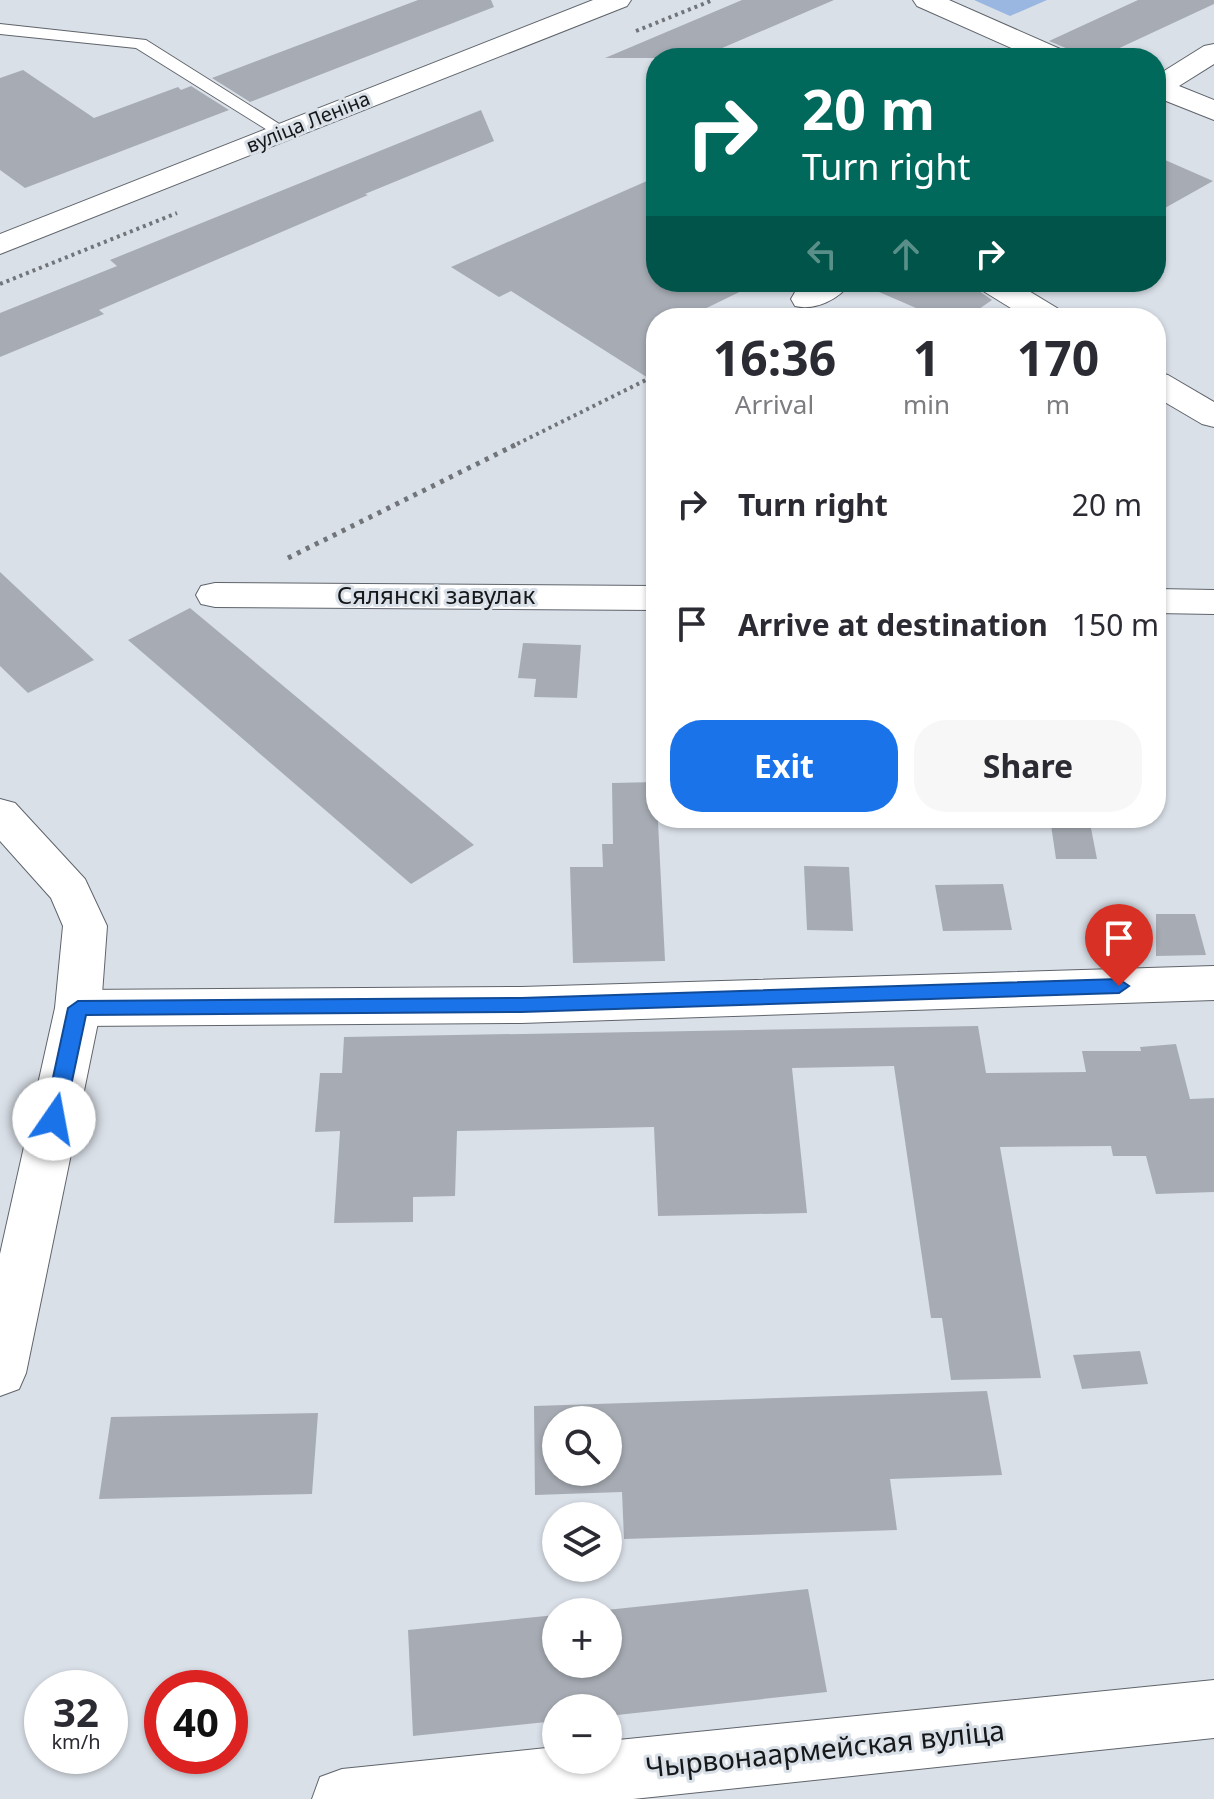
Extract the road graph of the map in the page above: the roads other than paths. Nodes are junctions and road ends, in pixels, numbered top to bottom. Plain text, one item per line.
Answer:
1 (617, 0) edge
2 (927, 0) edge
3 (0, 29) edge
4 (1035, 48) edge
5 (1214, 52) edge
6 (1166, 82) edge
7 (1166, 92) edge
8 (1214, 111) edge
9 (283, 132) junction
10 (0, 245) edge
11 (819, 292) edge
12 (1007, 292) edge
13 (807, 299) dead end
14 (1034, 308) edge
15 (1166, 388) edge
16 (1214, 417) edge
17 (215, 595) dead end
18 (646, 598) edge
19 (1166, 601) edge
20 (1214, 602) edge
21 (0, 814) edge
22 (1214, 983) edge
23 (78, 1008) junction
24 (0, 1373) edge
25 (1214, 1709) edge
26 (342, 1799) edge

1 - 9 street, вуліца Леніна
2 - 4 street
3 - 9 lane
5 - 6 street
7 - 8 street
9 - 10 street, вуліца Леніна
11 - 13 street
12 - 14 street
15 - 16 street
17 - 18 street, Сялянскі завулак
19 - 20 street
21 - 23 street
22 - 23 street
23 - 24 street
25 - 26 street, Чырвонаармейская вуліца

